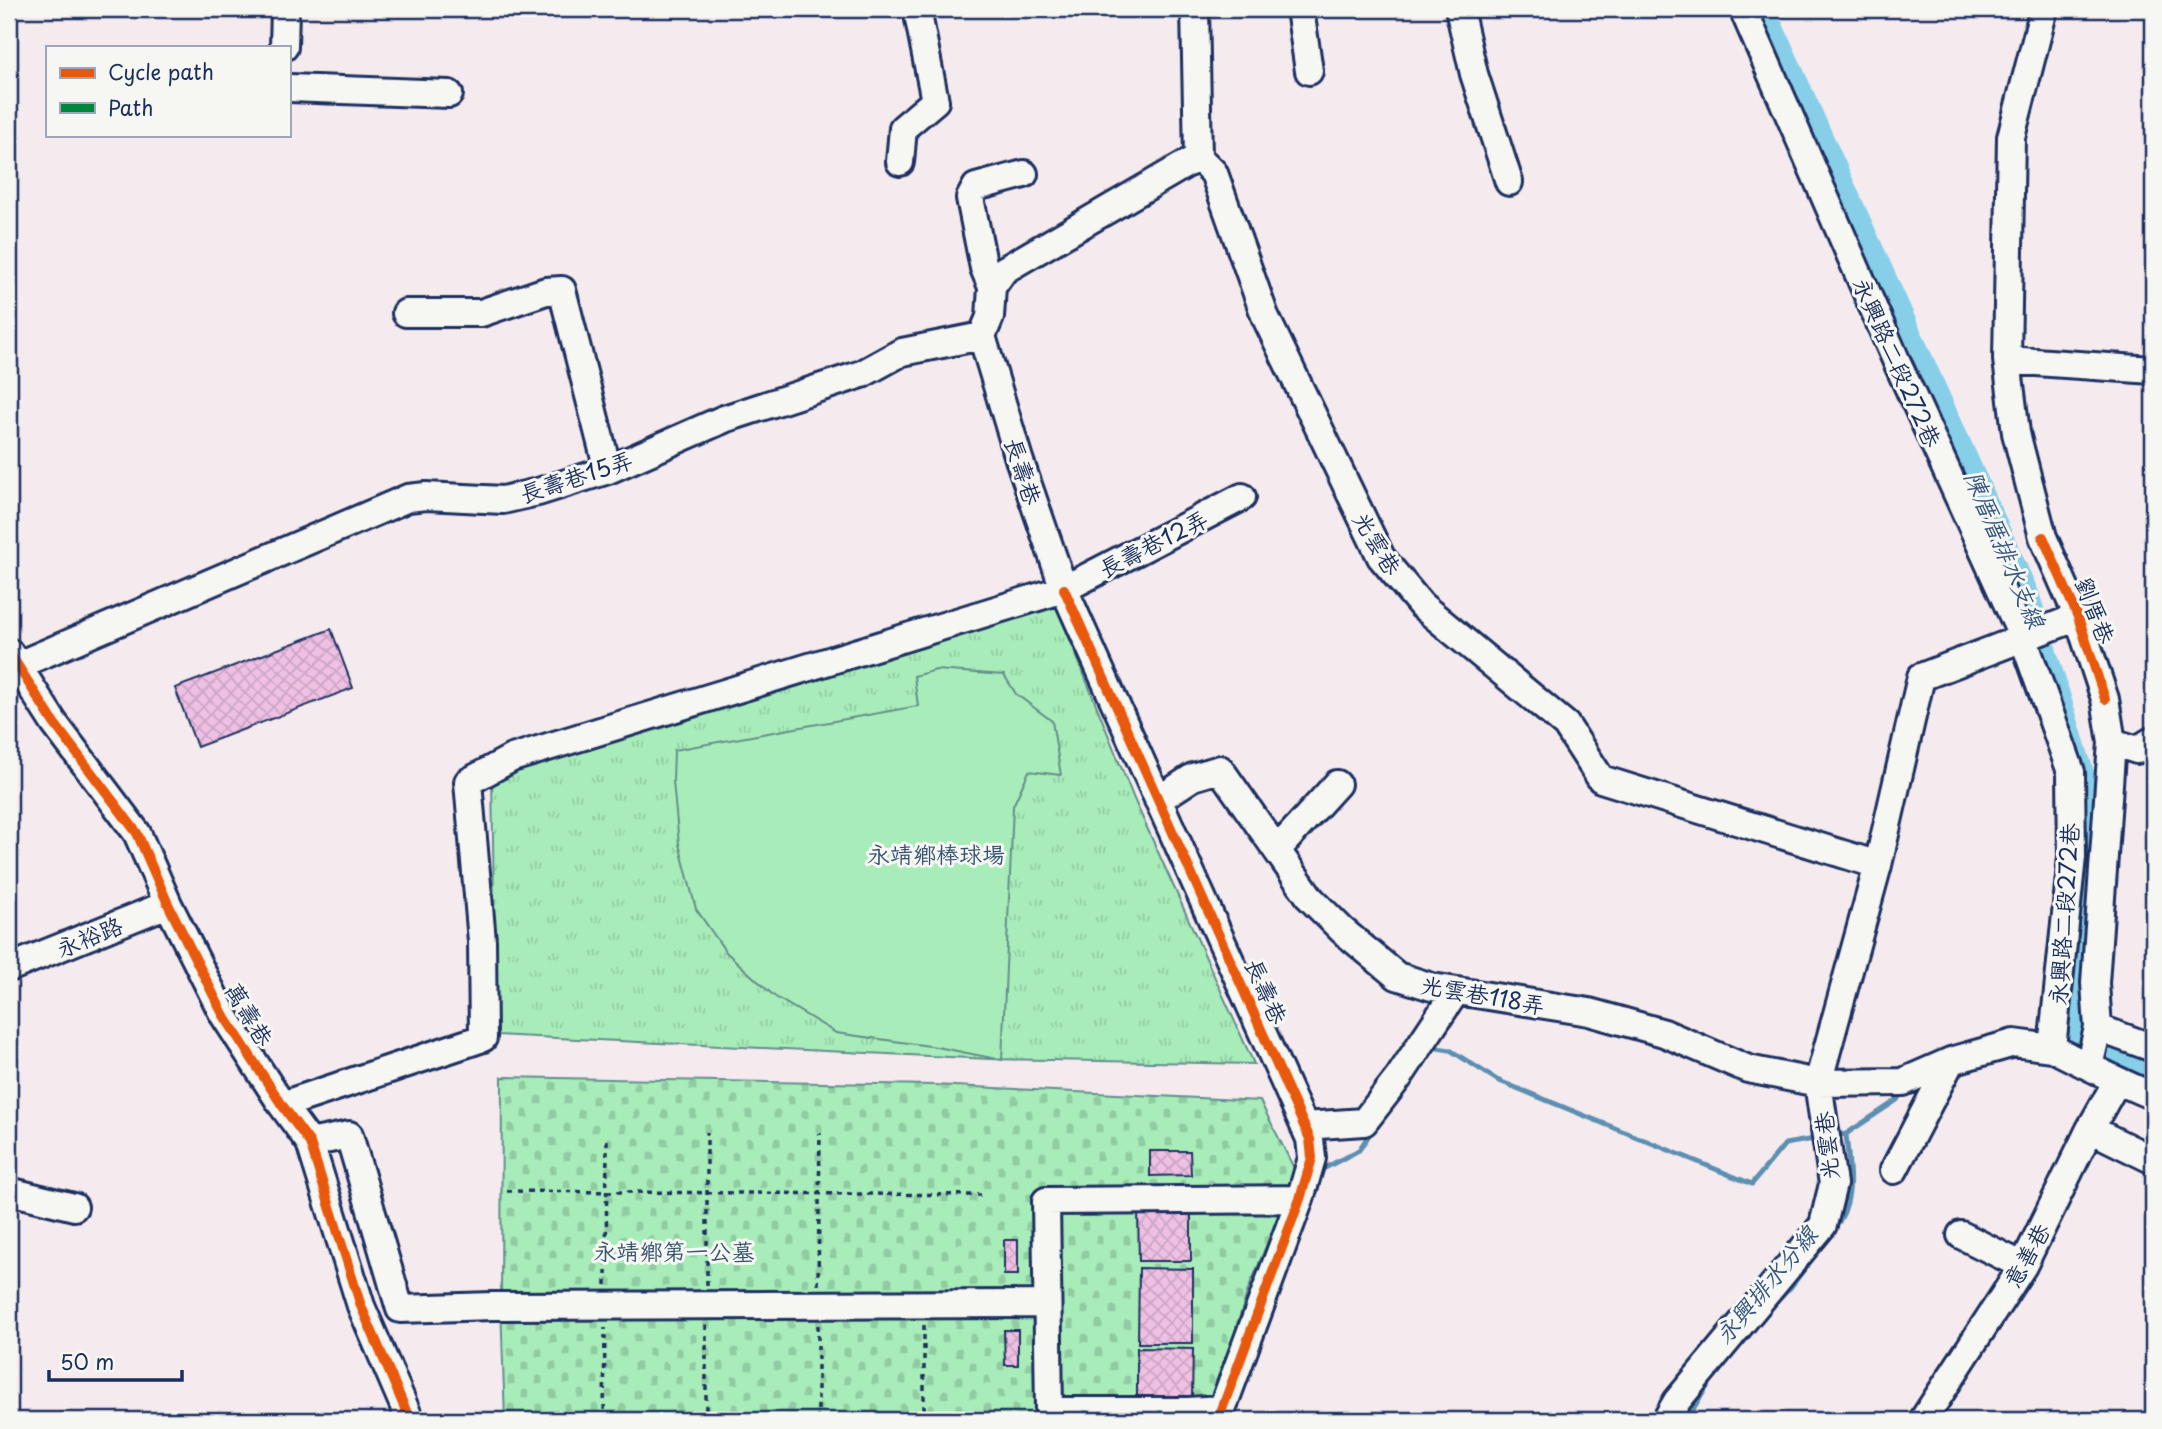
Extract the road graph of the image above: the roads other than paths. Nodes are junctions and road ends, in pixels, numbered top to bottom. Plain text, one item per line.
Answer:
1 (285, 9) edge
2 (917, 9) edge
3 (1195, 9) edge
4 (1300, 9) edge
5 (1459, 9) edge
6 (1743, 9) edge
7 (2044, 9) edge
8 (284, 46) edge
9 (1308, 71) dead end
10 (290, 89) edge
11 (449, 94) dead end
12 (1198, 157) junction
13 (900, 162) dead end
14 (1024, 174) dead end
15 (1509, 182) dead end
16 (992, 287) junction
17 (406, 313) dead end
18 (982, 337) junction
19 (2007, 360) junction
20 (2153, 370) edge
21 (608, 470) junction
22 (1242, 497) dead end
23 (1064, 589) junction
24 (2068, 620) junction
25 (2028, 636) junction
26 (12, 659) edge
27 (2153, 740) edge
28 (2112, 742) junction
29 (1336, 784) dead end
30 (1158, 800) junction
31 (1277, 850) junction
32 (1878, 865) junction
33 (168, 904) junction
34 (9, 968) edge
35 (1455, 991) junction
36 (2098, 1028) junction
37 (2052, 1048) junction
38 (2153, 1048) edge
39 (1951, 1061) junction
40 (2089, 1066) junction
41 (2117, 1081) junction
42 (1818, 1083) junction
43 (2153, 1096) edge
44 (282, 1105) junction
45 (1304, 1126) junction
46 (2090, 1129) junction
47 (310, 1143) junction
48 (2153, 1160) edge
49 (1894, 1170) dead end
50 (9, 1191) edge
51 (1300, 1199) junction
52 (74, 1207) dead end
53 (1961, 1235) dead end
54 (2022, 1266) junction
55 (1046, 1304) junction
56 (1220, 1415) edge
57 (410, 1420) edge
58 (1666, 1420) edge
59 (1923, 1420) edge

1 - 8 street
2 - 13 street
3 - 12 street
4 - 9 street
5 - 15 street
6 - 25 street, 永興路二段272巷
7 - 19 street, 劉厝巷
10 - 11 street
12 - 16 street
12 - 32 street, 光雲巷
14 - 16 street
16 - 18 street
17 - 21 street
18 - 21 street, 長壽巷15弄
18 - 23 street, 長壽巷
19 - 20 street
19 - 24 street, 劉厝巷
21 - 26 street, 長壽巷15弄
22 - 23 street, 長壽巷12弄
23 - 30 street, 長壽巷
23 - 44 street, 長壽巷12弄
24 - 25 street
24 - 28 street, 劉厝巷
25 - 32 street, 光雲巷
25 - 37 street, 永興路二段272巷
26 - 33 street, 萬壽巷
27 - 28 street
28 - 36 street, 劉厝巷
29 - 31 street
30 - 31 street, 光雲巷118弄
30 - 45 street, 長壽巷
31 - 35 street, 光雲巷118弄
32 - 42 street, 光雲巷
33 - 34 street, 永裕路
33 - 44 street, 萬壽巷
35 - 42 street, 光雲巷118弄
35 - 45 street
36 - 38 street
36 - 40 street, 劉厝巷
37 - 39 street
37 - 40 street
39 - 42 street
39 - 49 street
40 - 41 street
41 - 43 street
41 - 46 street, 意善巷
42 - 58 street, 光雲巷
44 - 47 street, 萬壽巷
45 - 51 street, 長壽巷
46 - 48 street
46 - 54 street, 意善巷
47 - 55 street
47 - 57 street, 萬壽巷
50 - 52 street
51 - 55 street
51 - 56 street, 長壽巷
53 - 54 street
54 - 59 street, 意善巷
55 - 56 street

